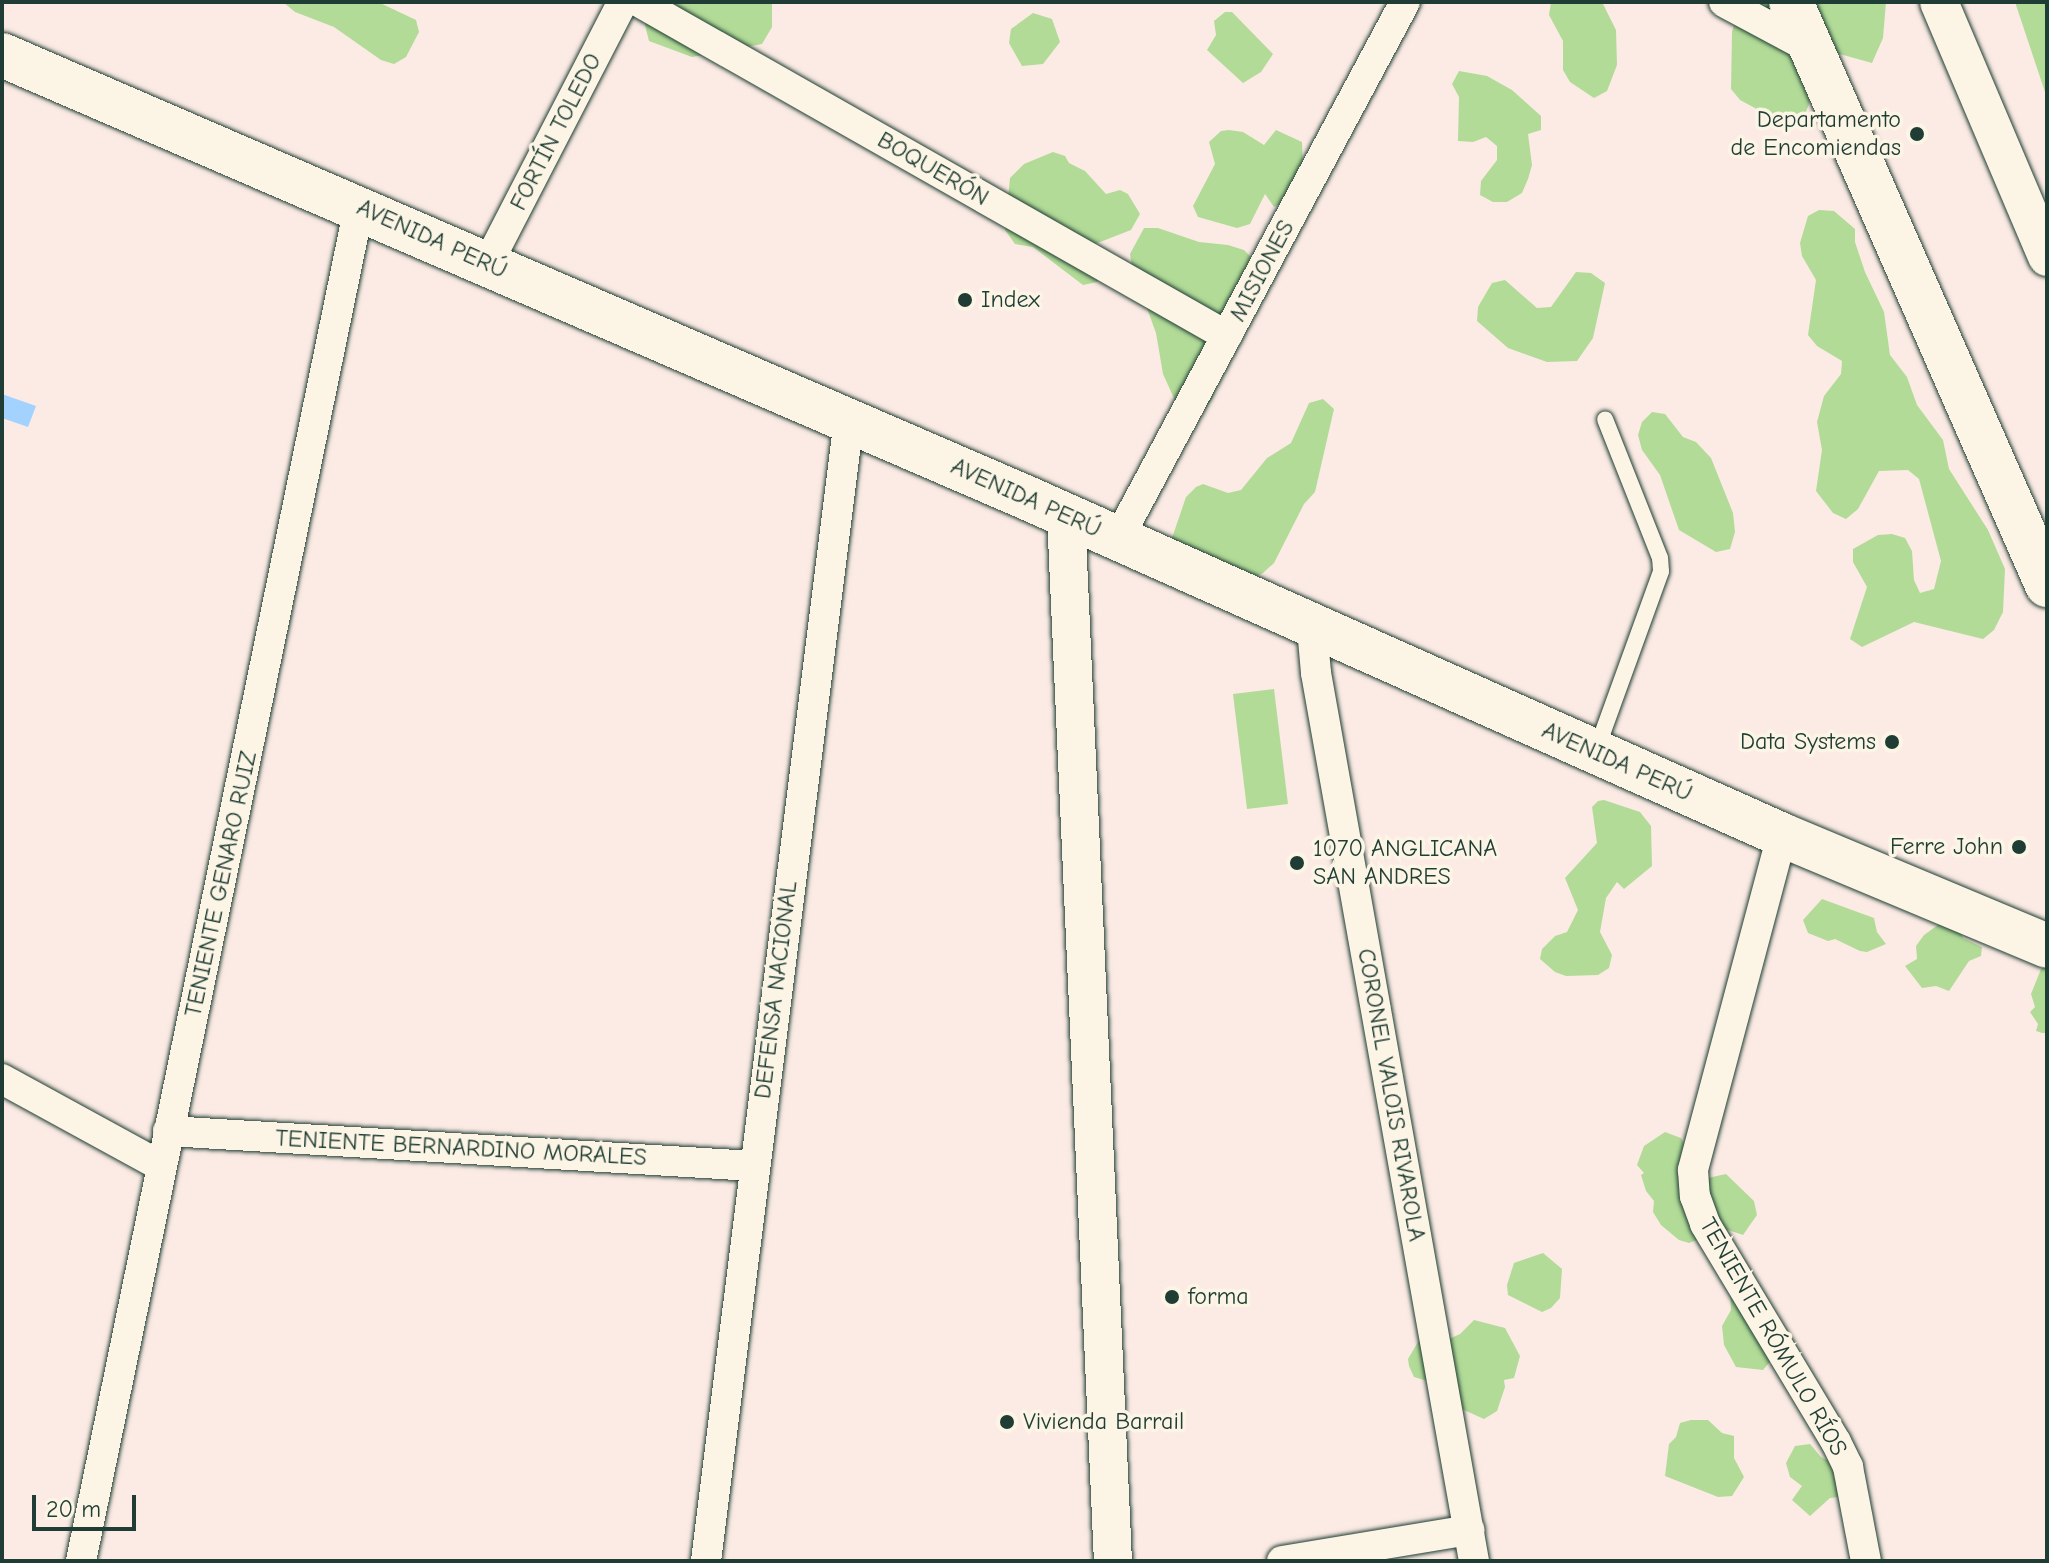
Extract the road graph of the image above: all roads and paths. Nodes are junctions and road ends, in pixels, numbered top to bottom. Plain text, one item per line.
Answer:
1 (623, 2) edge
2 (639, 2) edge
3 (1405, 2) edge
4 (1724, 2) edge
5 (1791, 2) edge
6 (1939, 2) edge
7 (1808, 47) junction
8 (2, 55) edge
9 (359, 207) junction
10 (2043, 237) edge
11 (488, 263) junction
12 (1227, 336) junction
13 (1605, 419) dead end
14 (849, 420) junction
15 (1066, 515) junction
16 (1118, 539) junction
17 (2047, 585) edge
18 (1312, 628) junction
19 (1595, 752) junction
20 (1782, 835) junction
21 (2047, 946) edge
22 (2, 1079) edge
23 (168, 1131) junction
24 (161, 1166) junction
25 (754, 1166) junction
26 (1469, 1530) junction
27 (81, 1561) edge
28 (706, 1561) edge
29 (1113, 1561) edge
30 (1282, 1561) edge
31 (1474, 1561) edge
32 (1866, 1561) edge

1 - 11 street, FORTÍN TOLEDO
2 - 12 street, BOQUERÓN
3 - 12 street, MISIONES
4 - 7 street
5 - 7 main road
6 - 10 street
7 - 17 main road
8 - 9 main road, AVENIDA PERÚ
9 - 11 main road, AVENIDA PERÚ
9 - 23 street, TENIENTE GENARO RUIZ
11 - 14 main road, AVENIDA PERÚ
12 - 16 street, MISIONES
13 - 19 lane
14 - 15 main road, AVENIDA PERÚ
14 - 25 street, DEFENSA NACIONAL
15 - 16 main road, AVENIDA PERÚ
15 - 29 street
16 - 18 main road, AVENIDA PERÚ
18 - 19 main road, AVENIDA PERÚ
18 - 26 street, CORONEL VALOIS RIVAROLA
19 - 20 main road, AVENIDA PERÚ
20 - 21 main road, AVENIDA PERÚ
20 - 32 street, TENIENTE RÓMULO RÍOS
22 - 24 street
23 - 24 street, TENIENTE GENARO RUIZ
23 - 25 street, TENIENTE BERNARDINO MORALES
24 - 27 street, TENIENTE GENARO RUIZ
25 - 28 street, DEFENSA NACIONAL
26 - 30 street
26 - 31 street, CORONEL VALOIS RIVAROLA

